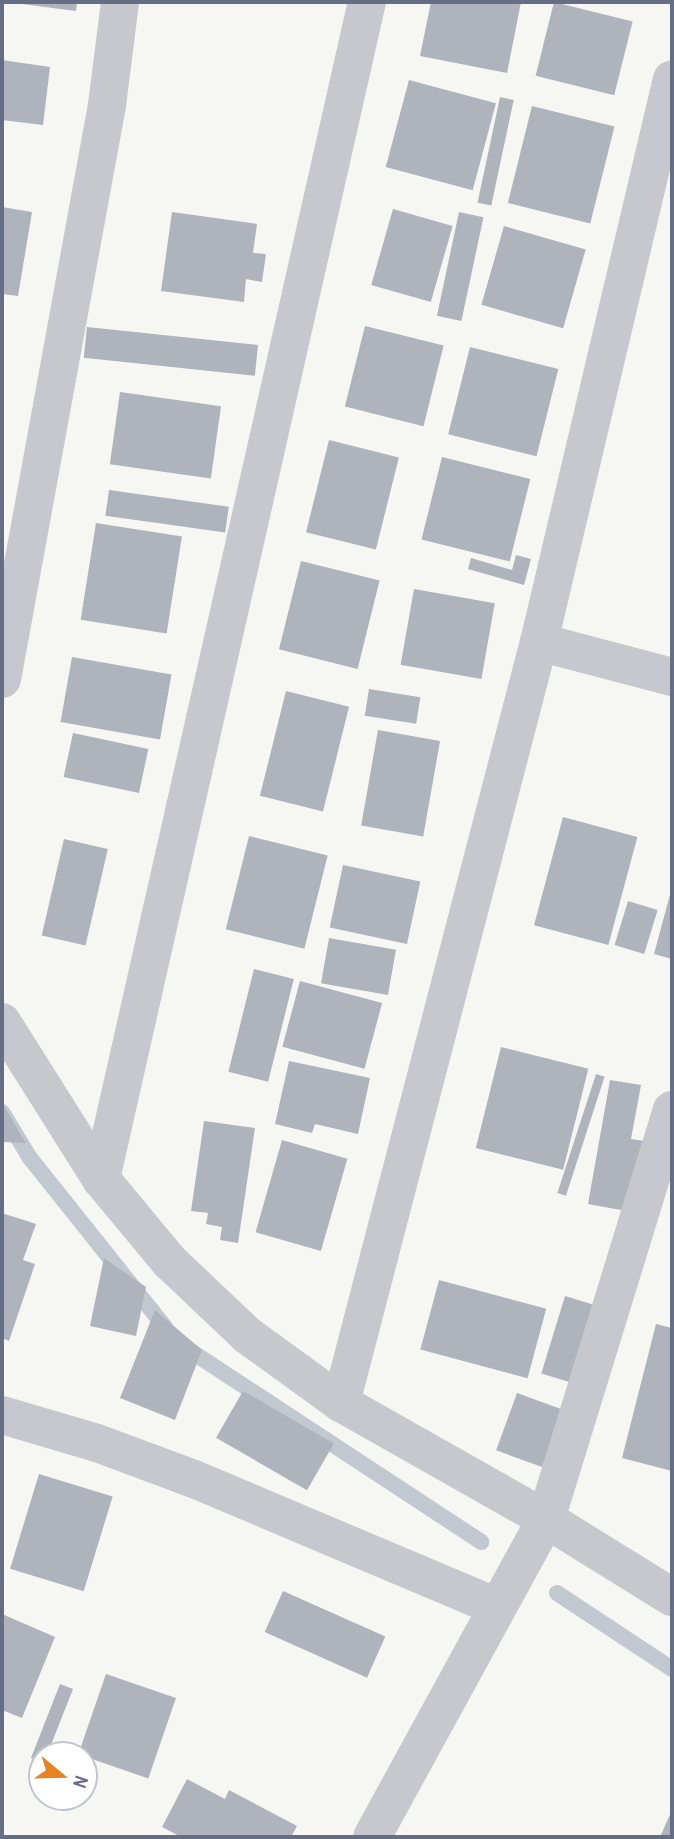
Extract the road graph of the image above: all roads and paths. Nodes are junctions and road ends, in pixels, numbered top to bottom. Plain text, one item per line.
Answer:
1 (120, 2) edge
2 (367, 2) edge
3 (672, 79) edge
4 (539, 642) junction
5 (672, 677) edge
6 (2, 679) edge
7 (2, 1022) edge
8 (672, 1110) edge
9 (101, 1179) junction
10 (341, 1403) junction
11 (2, 1415) edge
12 (546, 1519) junction
13 (672, 1597) edge
14 (498, 1607) junction
15 (372, 1837) edge

1 - 6 street
2 - 9 street
3 - 4 street
4 - 5 street
4 - 10 street
7 - 9 street
8 - 12 street
9 - 10 street
10 - 12 street
11 - 14 street
12 - 13 street
12 - 14 street
14 - 15 street

